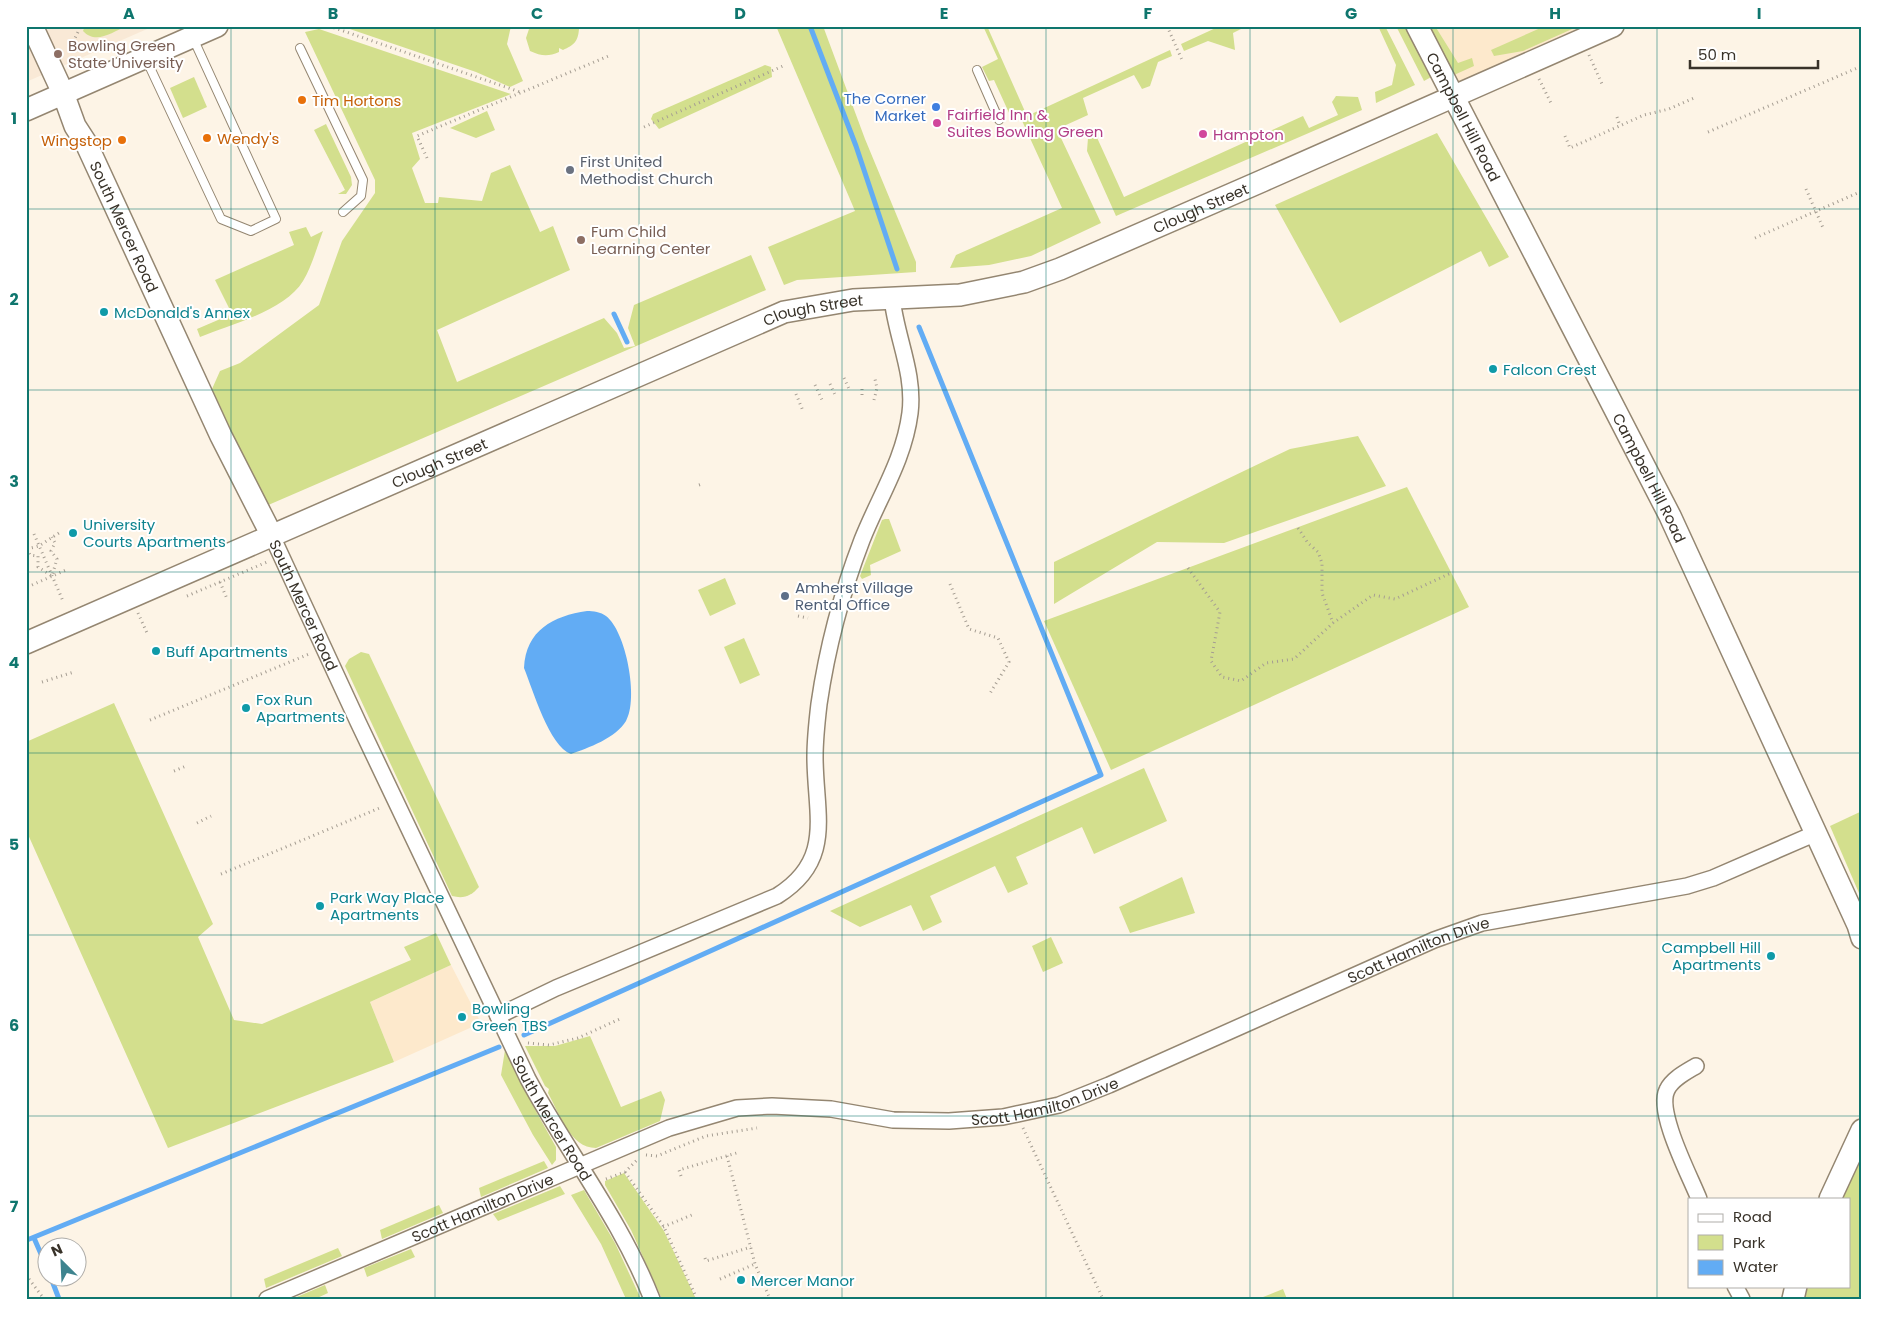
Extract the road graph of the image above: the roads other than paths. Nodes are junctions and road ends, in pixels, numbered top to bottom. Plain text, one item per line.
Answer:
1 (32, 26) edge
2 (217, 26) edge
3 (1417, 26) edge
4 (1612, 26) edge
5 (192, 37) junction
6 (300, 48) dead end
7 (145, 58) junction
8 (977, 70) dead end
9 (63, 94) junction
10 (1453, 97) junction
11 (26, 110) edge
12 (999, 120) dead end
13 (343, 212) dead end
14 (892, 298) junction
15 (272, 536) junction
16 (26, 643) edge
17 (1814, 834) junction
18 (1862, 938) edge
19 (498, 1016) junction
20 (1696, 1066) dead end
21 (1862, 1130) edge
22 (580, 1166) junction
23 (1700, 1198) edge
24 (1830, 1198) edge
25 (267, 1299) edge
26 (652, 1299) edge

1 - 9 street, South Mercer Road
2 - 5 street
3 - 10 street, Campbell Hill Road
4 - 10 street, Clough Street
5 - 7 street
5 - 7 lane
6 - 13 lane
7 - 9 street
8 - 12 lane
9 - 11 street
9 - 15 street, South Mercer Road
10 - 14 street, Clough Street
10 - 17 street, Campbell Hill Road
14 - 15 street, Clough Street
14 - 19 street
15 - 16 street, Clough Street
15 - 19 street, South Mercer Road
17 - 18 street, Campbell Hill Road
17 - 22 street, Scott Hamilton Drive
19 - 22 street, South Mercer Road
20 - 23 street
21 - 24 street
22 - 25 street, Scott Hamilton Drive
22 - 26 street, South Mercer Road

